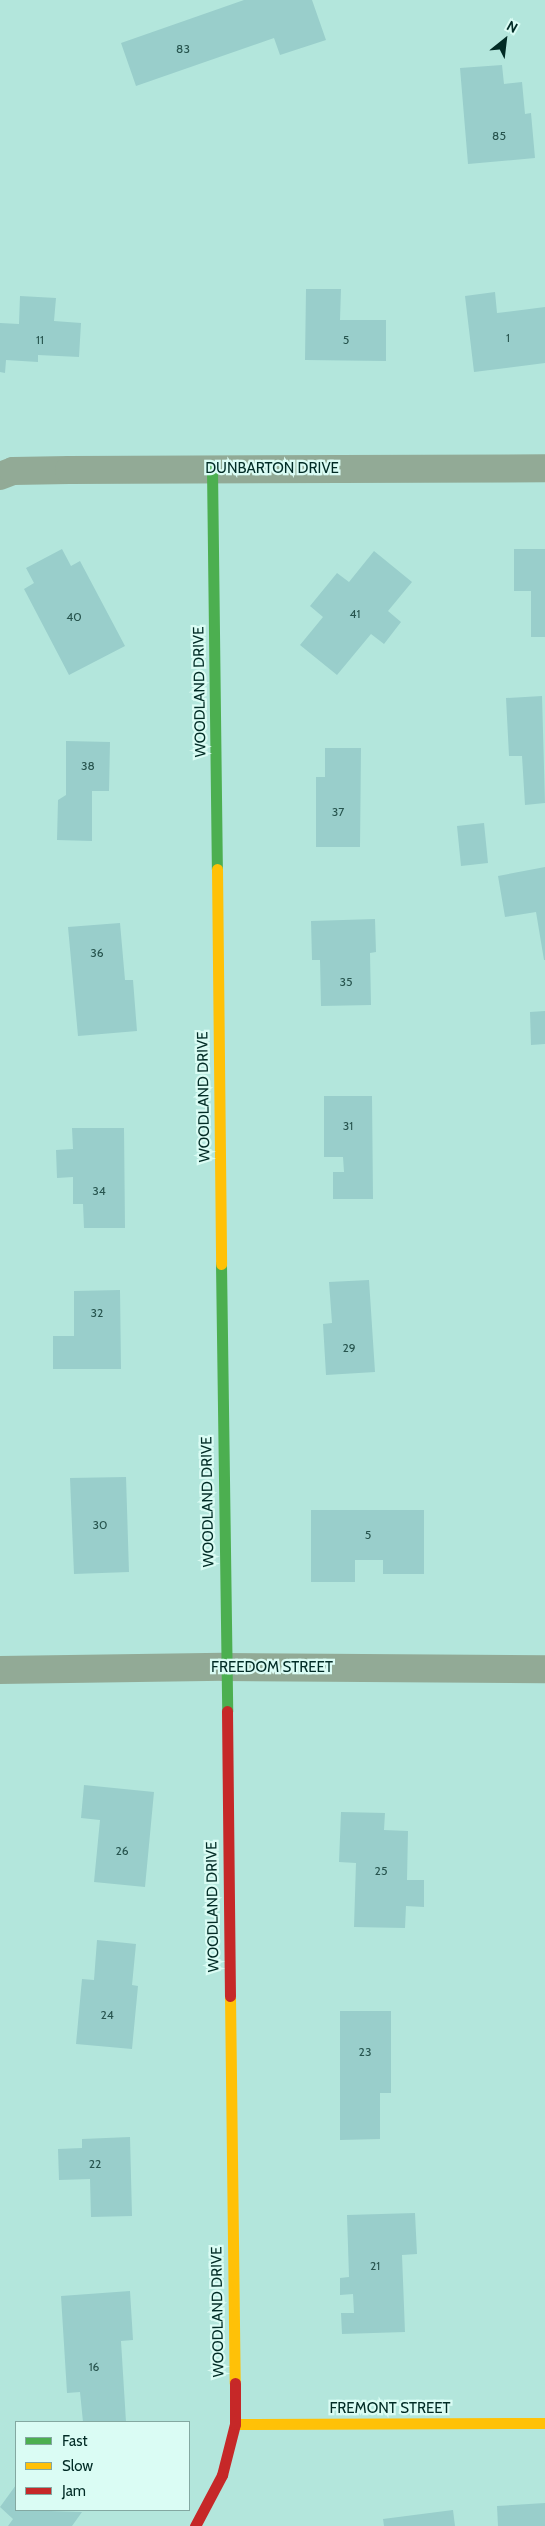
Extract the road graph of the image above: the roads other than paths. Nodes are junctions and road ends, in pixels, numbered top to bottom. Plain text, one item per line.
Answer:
1 (545, 468) edge
2 (212, 469) junction
3 (0, 476) edge
4 (224, 1667) junction
5 (545, 1669) edge
6 (0, 1670) edge
7 (545, 2423) edge
8 (235, 2424) junction
9 (195, 2526) edge

1 - 2 street, DUNBARTON DRIVE
2 - 3 street, DUNBARTON DRIVE
2 - 4 street, WOODLAND DRIVE
4 - 5 street, FREEDOM STREET
4 - 6 street, FREEDOM STREET
4 - 8 street, WOODLAND DRIVE
7 - 8 street, FREMONT STREET
8 - 9 street, WOODLAND DRIVE

